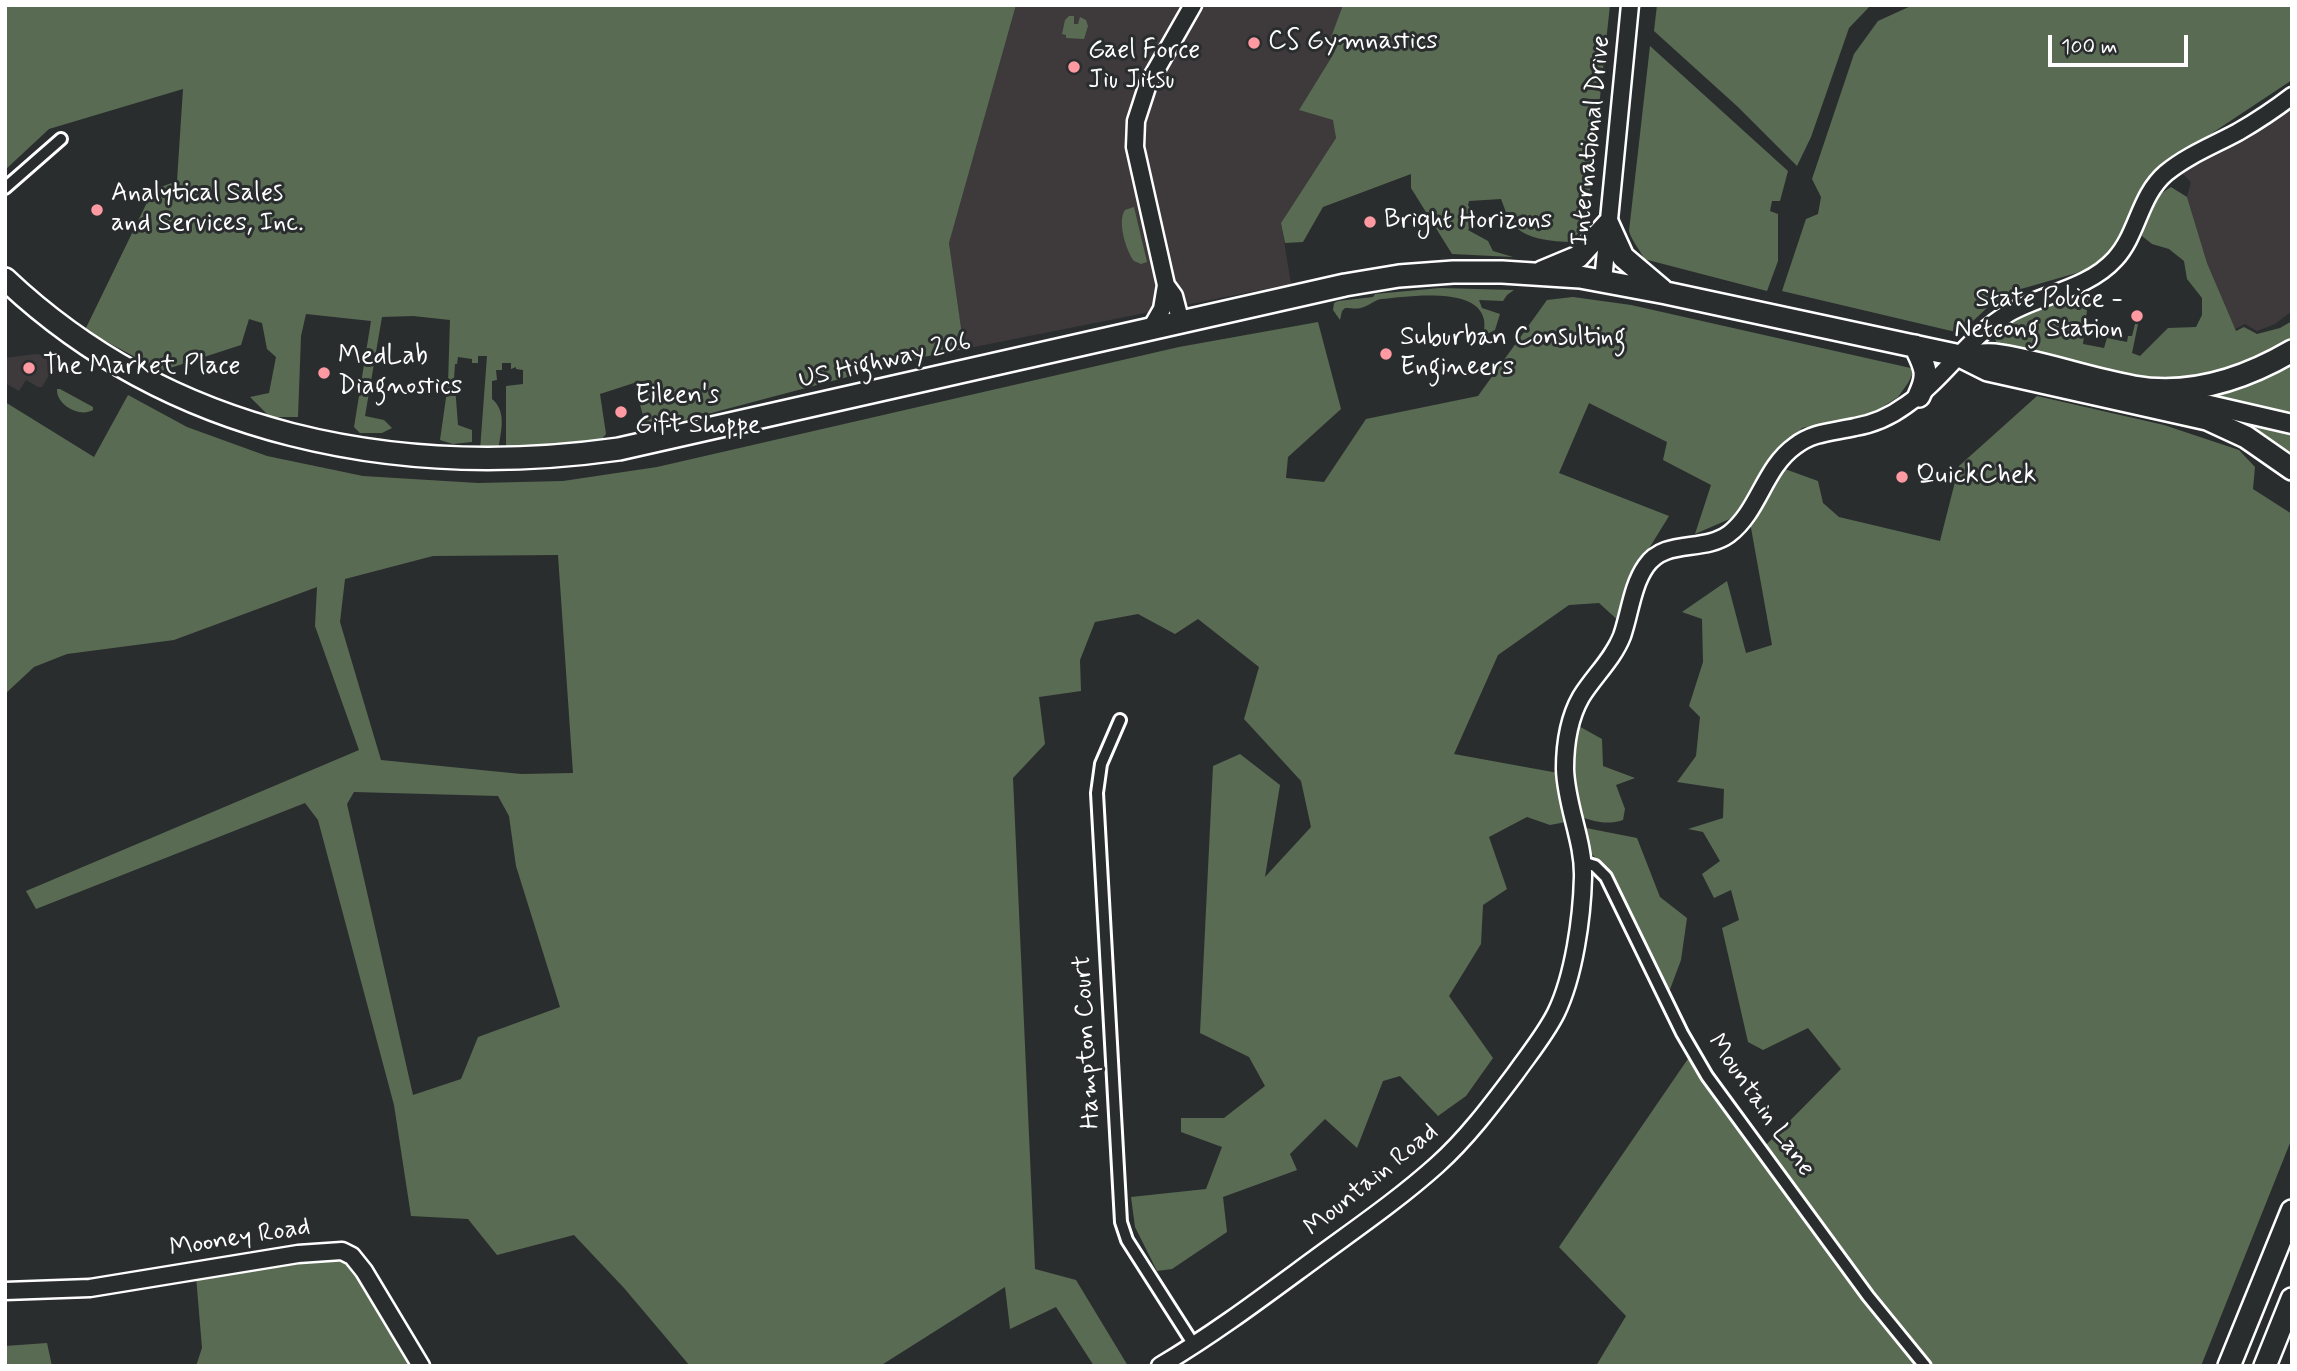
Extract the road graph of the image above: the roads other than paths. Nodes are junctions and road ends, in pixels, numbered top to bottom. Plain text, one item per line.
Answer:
1 (1193, 5) edge
2 (1630, 5) edge
3 (2292, 96) edge
4 (61, 139) dead end
5 (5, 188) edge
6 (1608, 224) junction
7 (1537, 274) junction
8 (5, 279) edge
9 (1603, 281) junction
10 (1166, 285) junction
11 (1666, 293) junction
12 (1181, 323) junction
13 (1150, 330) junction
14 (1915, 346) junction
15 (2292, 351) edge
16 (1960, 356) junction
17 (2134, 387) junction
18 (1919, 396) junction
19 (2292, 425) edge
20 (2292, 469) edge
21 (1120, 720) dead end
22 (1583, 862) junction
23 (2292, 1205) edge
24 (2288, 1220) edge
25 (5, 1292) edge
26 (2292, 1299) edge
27 (1194, 1345) junction
28 (421, 1366) edge
29 (1160, 1366) edge
30 (1925, 1366) edge
31 (2229, 1366) edge
32 (2265, 1366) edge

1 - 10 street
2 - 6 street, International Drive
3 - 16 street, Mountain Road
4 - 5 street
6 - 7 highway
6 - 9 street, International Drive
6 - 11 highway
7 - 9 highway, US Highway 206
7 - 12 highway, US Highway 206
8 - 13 highway, US Highway 206
9 - 11 highway, US Highway 206
10 - 12 street
10 - 13 street
11 - 14 highway, US Highway 206
12 - 13 highway, US Highway 206
14 - 16 highway, US Highway 206
14 - 18 highway
15 - 17 highway
16 - 17 highway
16 - 18 street, Mountain Road
16 - 20 highway
17 - 19 main road
18 - 22 street, Mountain Road
21 - 27 street, Hampton Court
22 - 27 street, Mountain Road
22 - 30 street, Mountain Lane
23 - 24 highway
24 - 31 highway
25 - 28 street, Mooney Road
26 - 32 highway
27 - 29 street, Mountain Road

